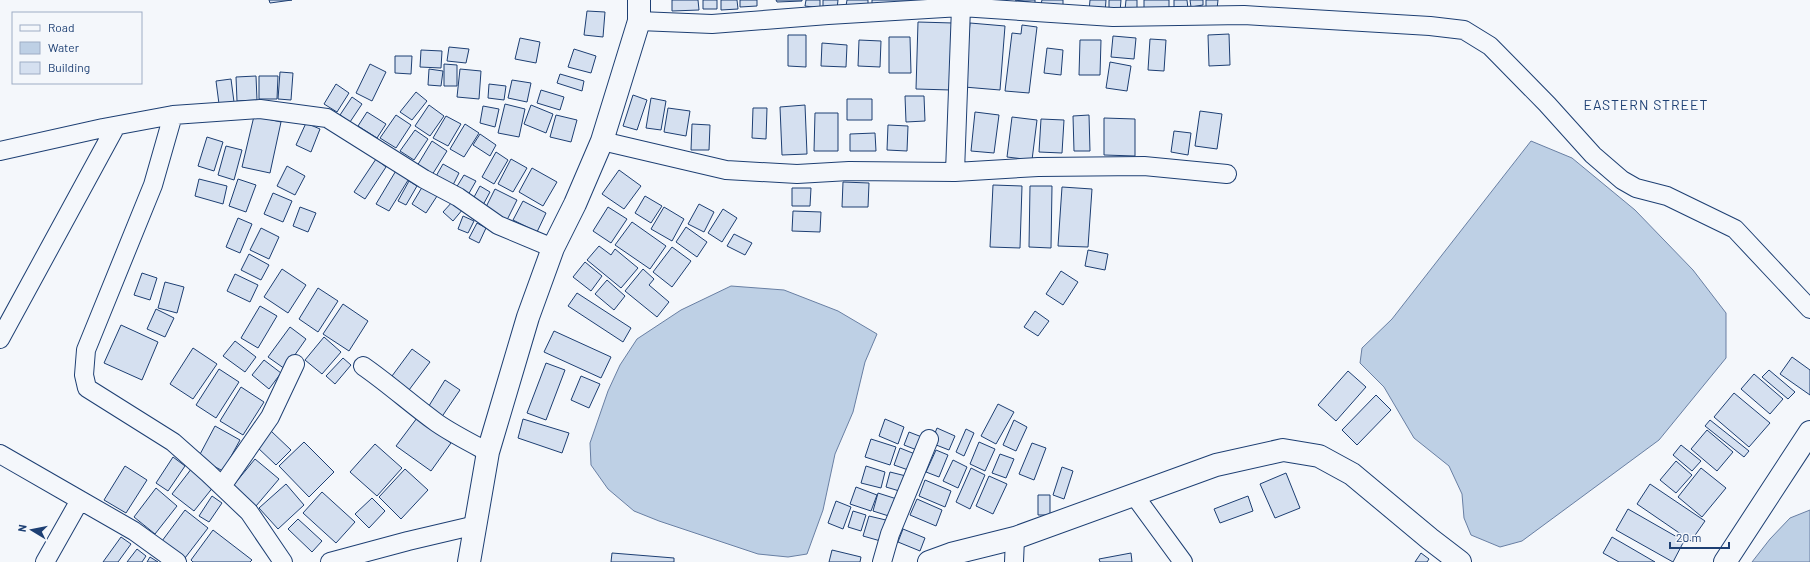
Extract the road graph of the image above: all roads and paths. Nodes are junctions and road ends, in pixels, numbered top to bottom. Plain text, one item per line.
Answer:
1 (961, 7) junction
2 (639, 10) edge
3 (173, 115) junction
4 (116, 126) junction
5 (602, 141) junction
6 (0, 151) edge
7 (954, 172) junction
8 (1226, 174) dead end
9 (553, 248) junction
10 (1810, 309) edge
11 (0, 339) edge
12 (295, 364) dead end
13 (362, 366) dead end
14 (1810, 432) edge
15 (929, 439) dead end
16 (488, 452) junction
17 (0, 454) edge
18 (222, 486) junction
19 (1134, 495) junction
20 (80, 500) junction
21 (476, 526) junction
22 (1015, 538) junction
23 (45, 562) edge
24 (177, 562) edge
25 (283, 562) edge
26 (330, 562) edge
27 (469, 562) edge
28 (882, 562) edge
29 (929, 562) edge
30 (1014, 562) edge
31 (1183, 562) edge
32 (1460, 562) edge
33 (1725, 562) edge

1 - 2 street
1 - 7 street
1 - 10 street
2 - 5 main road
3 - 4 street
3 - 9 street
3 - 18 street
4 - 6 street
4 - 11 street
5 - 7 street
5 - 9 main road
7 - 8 street
9 - 16 main road
12 - 18 street
13 - 16 street
14 - 33 main road
15 - 28 street
16 - 21 main road
17 - 20 street
18 - 25 street
19 - 22 main road
19 - 31 street
19 - 32 main road
20 - 23 street
20 - 24 street
21 - 26 street
21 - 27 main road
22 - 29 main road
22 - 30 street

